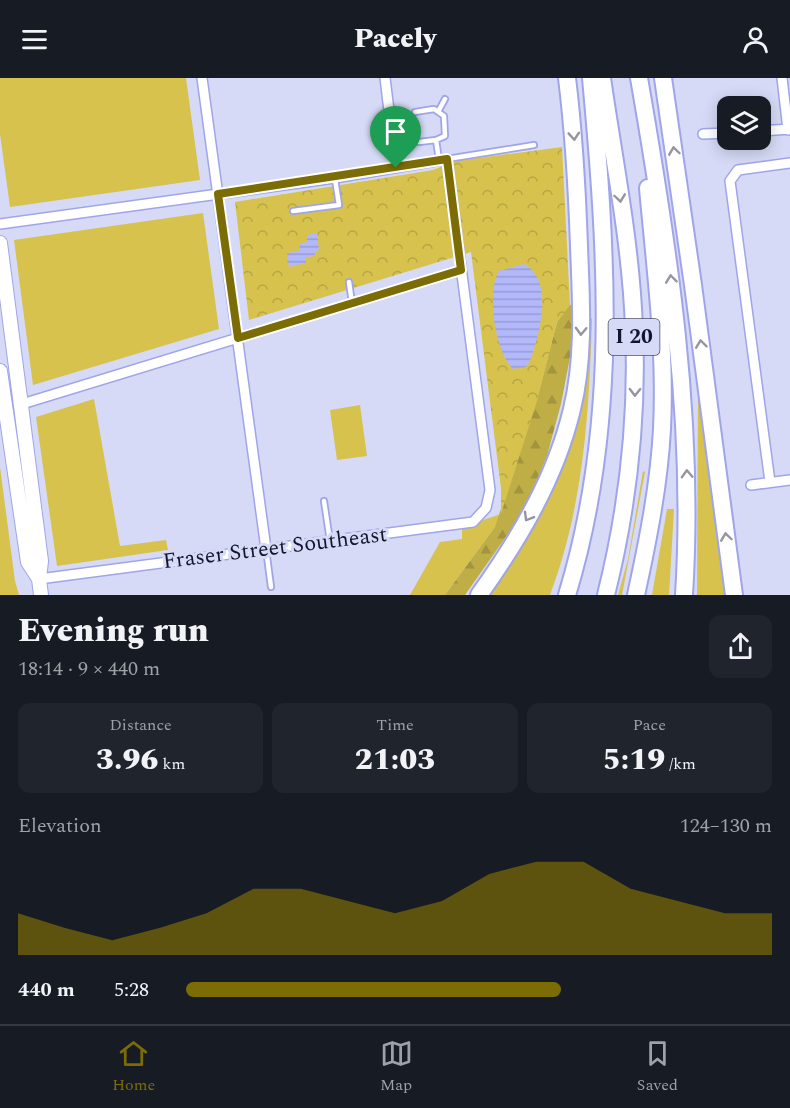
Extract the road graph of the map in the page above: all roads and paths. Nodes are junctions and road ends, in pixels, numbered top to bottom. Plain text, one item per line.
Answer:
1 (202, 78) edge
2 (385, 78) edge
3 (567, 78) edge
4 (591, 78) edge
5 (602, 78) edge
6 (639, 78) edge
7 (663, 78) edge
8 (782, 78) edge
9 (445, 99) dead end
10 (439, 110) junction
11 (415, 112) dead end
12 (789, 130) edge
13 (771, 131) edge
14 (717, 133) edge
15 (703, 134) dead end
16 (436, 140) junction
17 (419, 142) dead end
18 (534, 145) dead end
19 (443, 160) junction
20 (790, 163) edge
21 (396, 168) junction
22 (335, 178) junction
23 (218, 194) junction
24 (293, 211) dead end
25 (0, 224) edge
26 (0, 243) edge
27 (461, 270) junction
28 (350, 282) dead end
29 (352, 303) junction
30 (238, 338) junction
31 (0, 372) edge
32 (22, 404) junction
33 (790, 480) edge
34 (770, 482) junction
35 (752, 485) dead end
36 (324, 501) dead end
37 (330, 541) junction
38 (266, 549) junction
39 (39, 579) junction
40 (271, 587) dead end
41 (41, 595) edge
42 (479, 595) edge
43 (566, 595) edge
44 (606, 595) edge
45 (636, 595) edge
46 (684, 595) edge
47 (734, 595) edge

1 - 23 street
2 - 21 street
3 -> 42 highway
4 - 43 highway
5 -> 44 highway, I 20
6 - 45 highway, I 20
46 -> 6 highway
47 -> 7 highway
8 - 12 street
9 - 10 lane
10 - 11 lane
10 - 16 lane
12 - 13 street
14 - 15 street
16 - 17 lane
16 - 19 lane
18 - 19 lane
19 - 21 street
19 - 27 street
20 - 34 street
21 - 22 street
22 - 23 street
22 - 24 lane
23 - 25 street
23 - 30 street
26 - 32 main road
27 - 29 street
27 - 37 street, Fraser Street Southeast
28 - 29 lane
29 - 30 street
30 - 32 street
30 - 38 street
31 - 39 main road
32 - 39 main road
33 - 34 street
34 - 35 street
36 - 37 lane
37 - 38 street, Fraser Street Southeast
38 - 39 street, Fraser Street Southeast
38 - 40 lane
39 - 41 main road

